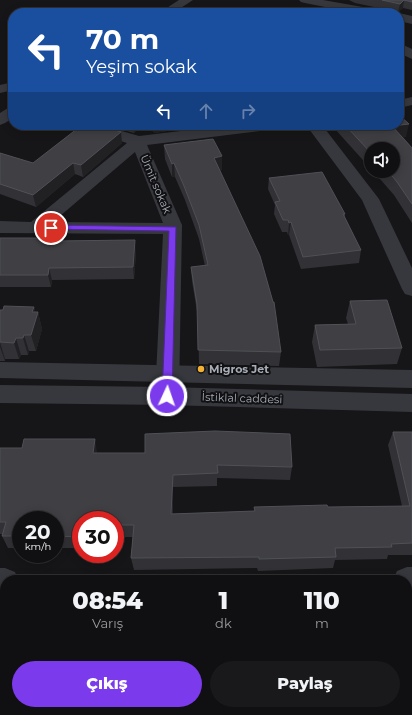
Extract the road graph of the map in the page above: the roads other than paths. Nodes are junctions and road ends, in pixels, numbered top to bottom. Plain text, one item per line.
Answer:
1 (187, 0) edge
2 (305, 0) edge
3 (332, 5) junction
4 (177, 8) edge
5 (336, 8) edge
6 (348, 8) edge
7 (102, 130) edge
8 (227, 130) edge
9 (318, 130) edge
10 (138, 141) junction
11 (0, 227) edge
12 (36, 227) junction
13 (173, 229) junction
14 (412, 289) edge
15 (0, 370) edge
16 (168, 373) junction
17 (412, 378) edge
18 (0, 394) edge
19 (167, 396) junction
20 (412, 404) edge

1 - 4 street
2 - 3 street
3 - 5 street
3 - 6 street
7 - 10 street
8 - 10 street
9 - 14 street
10 - 12 street
10 - 13 street, Ümit sokak
11 - 12 street
12 - 13 street
13 - 16 street, Ümit sokak
15 - 16 street
16 - 17 street
16 - 19 street, Ümit sokak
18 - 19 street, İstiklal caddesi
19 - 20 street, İstiklal caddesi

